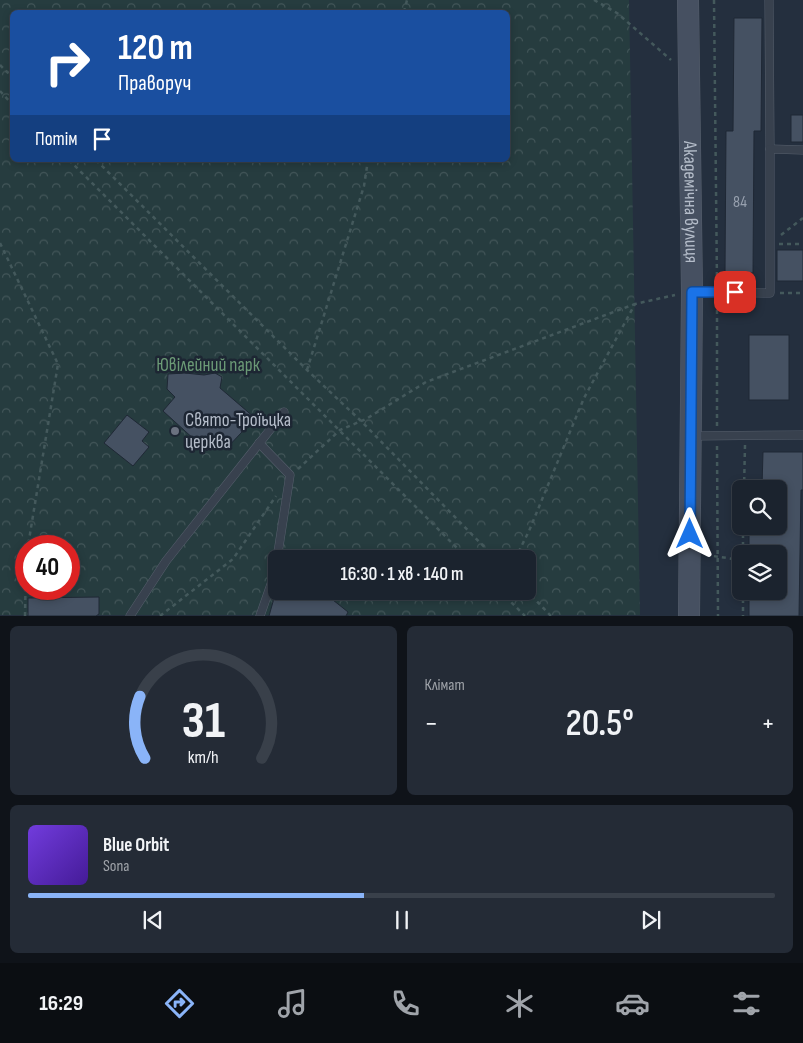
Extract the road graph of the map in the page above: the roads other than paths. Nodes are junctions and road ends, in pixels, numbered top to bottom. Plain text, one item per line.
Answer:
1 (688, 0) edge
2 (769, 0) edge
3 (770, 150) junction
4 (803, 150) edge
5 (692, 292) junction
6 (284, 412) dead end
7 (803, 435) edge
8 (690, 436) junction
9 (259, 443) junction
10 (278, 550) edge
11 (268, 592) edge
12 (130, 616) edge
13 (260, 616) edge
14 (689, 616) edge

1 - 5 street, Академічна вулиця
2 - 3 lane
3 - 4 lane
3 - 5 lane
5 - 8 street, Академічна вулиця
6 - 9 lane
7 - 8 lane
8 - 14 street, Академічна вулиця
9 - 10 lane
9 - 12 lane
11 - 13 lane

